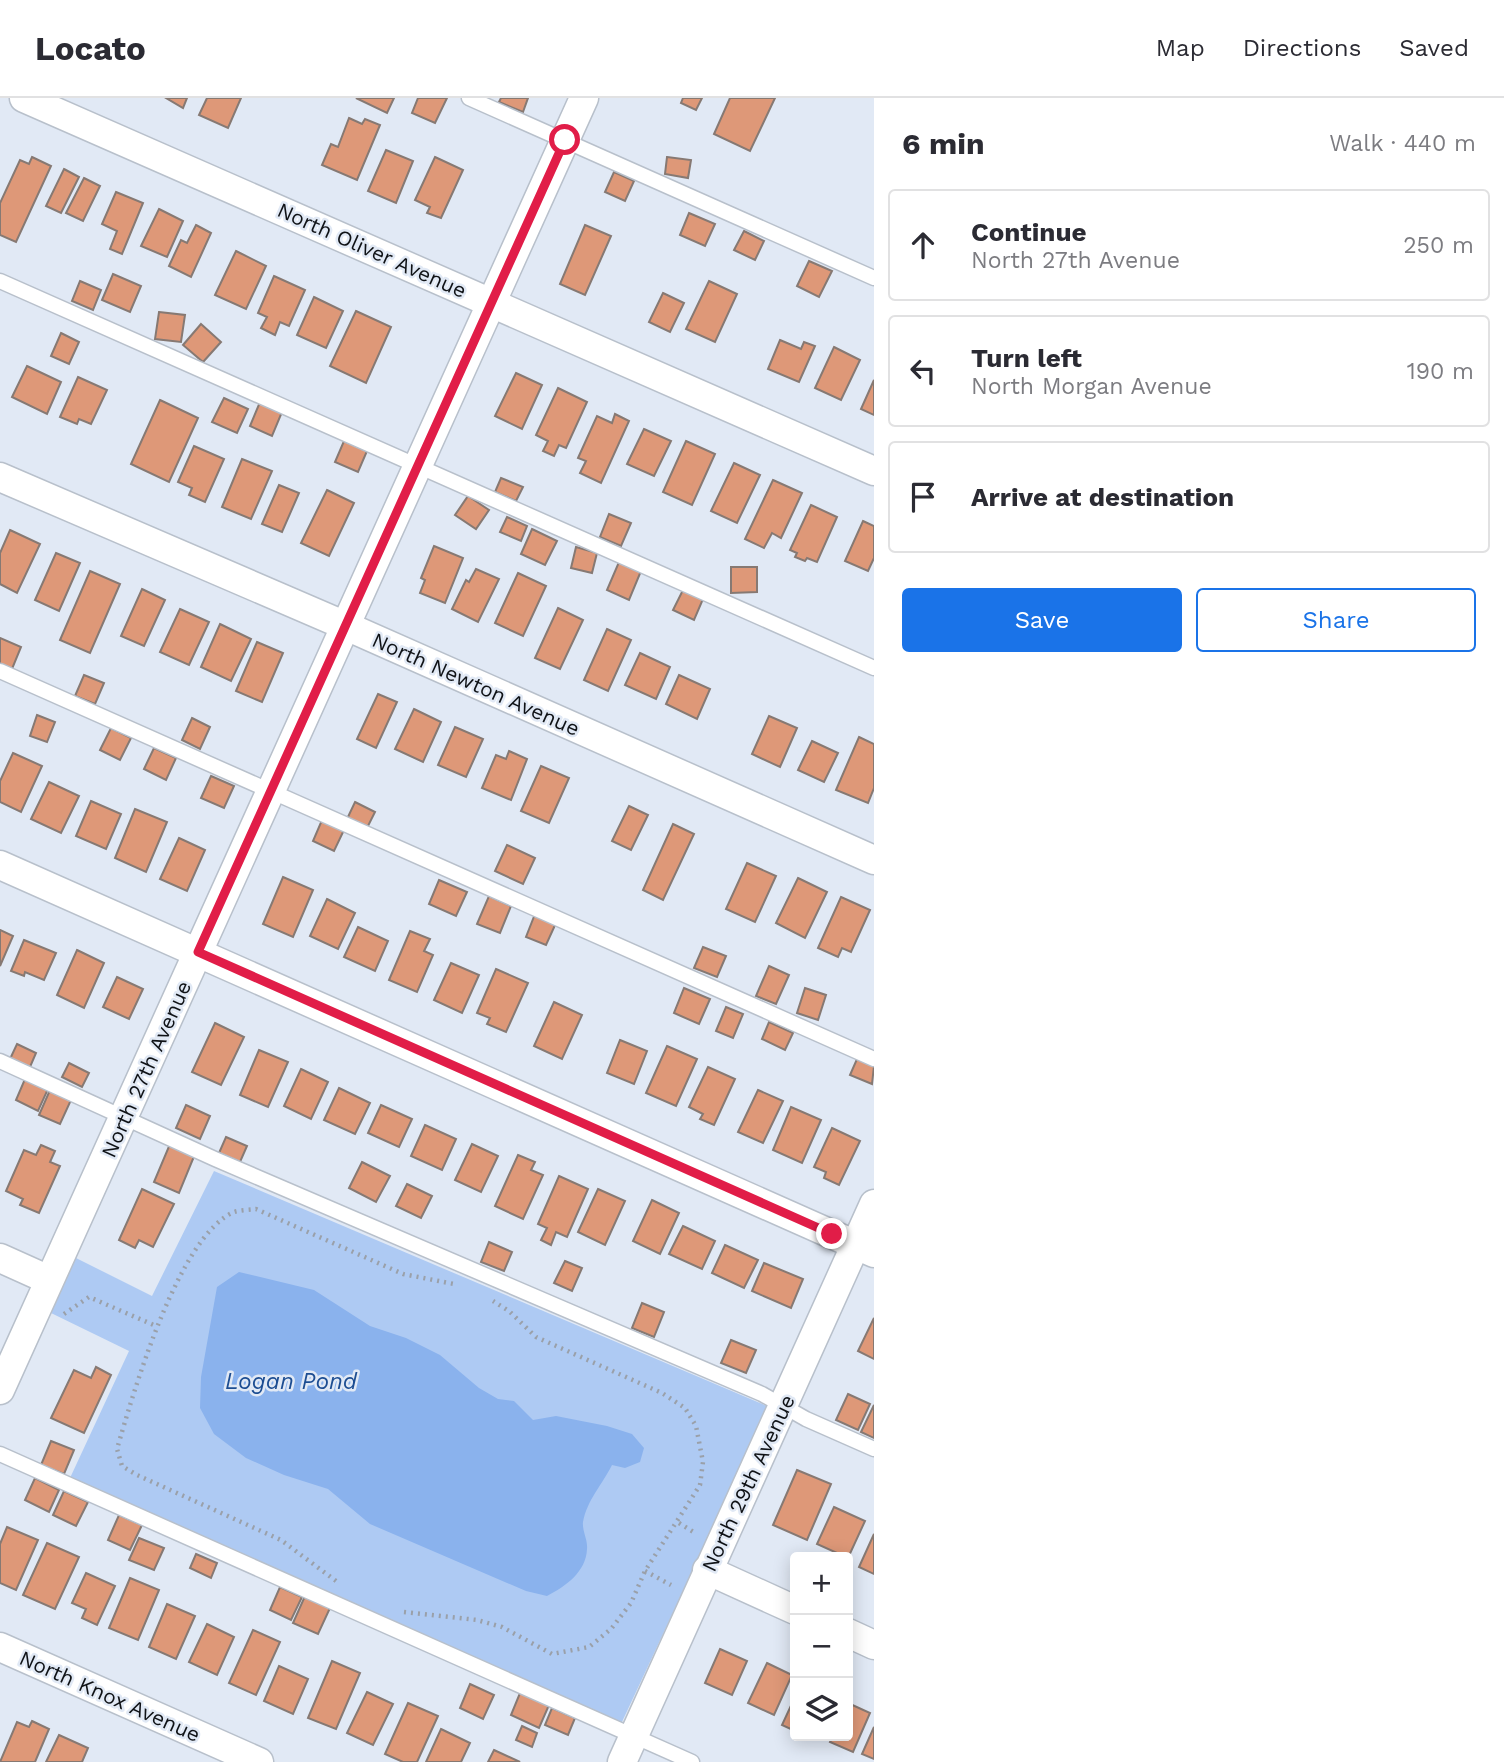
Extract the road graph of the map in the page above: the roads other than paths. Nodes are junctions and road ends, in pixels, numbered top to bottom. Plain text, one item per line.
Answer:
1 (24, 98) edge
2 (469, 98) edge
3 (584, 98) edge
4 (565, 140) junction
5 (874, 278) edge
6 (0, 281) edge
7 (492, 303) junction
8 (418, 465) junction
9 (874, 471) edge
10 (0, 477) edge
11 (346, 626) junction
12 (874, 668) edge
13 (0, 671) edge
14 (272, 791) junction
15 (874, 860) edge
16 (0, 865) edge
17 (198, 952) junction
18 (874, 1059) edge
19 (0, 1061) edge
20 (125, 1117) junction
21 (874, 1204) edge
22 (865, 1249) edge
23 (0, 1258) edge
24 (49, 1280) junction
25 (0, 1390) edge
26 (784, 1407) junction
27 (874, 1449) edge
28 (0, 1454) edge
29 (707, 1570) junction
30 (790, 1608) edge
31 (853, 1635) edge
32 (874, 1645) edge
33 (0, 1647) edge
34 (634, 1736) junction
35 (259, 1762) edge
36 (622, 1762) edge
37 (692, 1762) edge

1 - 7 street, North Oliver Avenue
2 - 4 lane
3 - 4 street, North 27th Avenue
4 - 5 lane
4 - 7 street, North 27th Avenue
6 - 8 lane
7 - 8 street, North 27th Avenue
7 - 9 street, North Oliver Avenue
8 - 11 street, North 27th Avenue
8 - 12 lane
10 - 11 street, North Newton Avenue
11 - 14 street, North 27th Avenue
11 - 15 street, North Newton Avenue
13 - 14 lane
14 - 17 street, North 27th Avenue
14 - 18 lane
16 - 17 street
17 - 20 street, North 27th Avenue
17 - 22 street
19 - 20 lane
20 - 24 street, North 27th Avenue
20 - 26 lane
21 - 22 street, North 29th Avenue
22 - 26 street, North 29th Avenue
23 - 24 street
24 - 25 street, North 27th Avenue
26 - 27 lane
26 - 29 street, North 29th Avenue
28 - 34 lane
29 - 30 street
29 - 34 street, North 29th Avenue
31 - 32 street
33 - 35 street, North Knox Avenue
34 - 36 street, North 29th Avenue
34 - 37 lane

